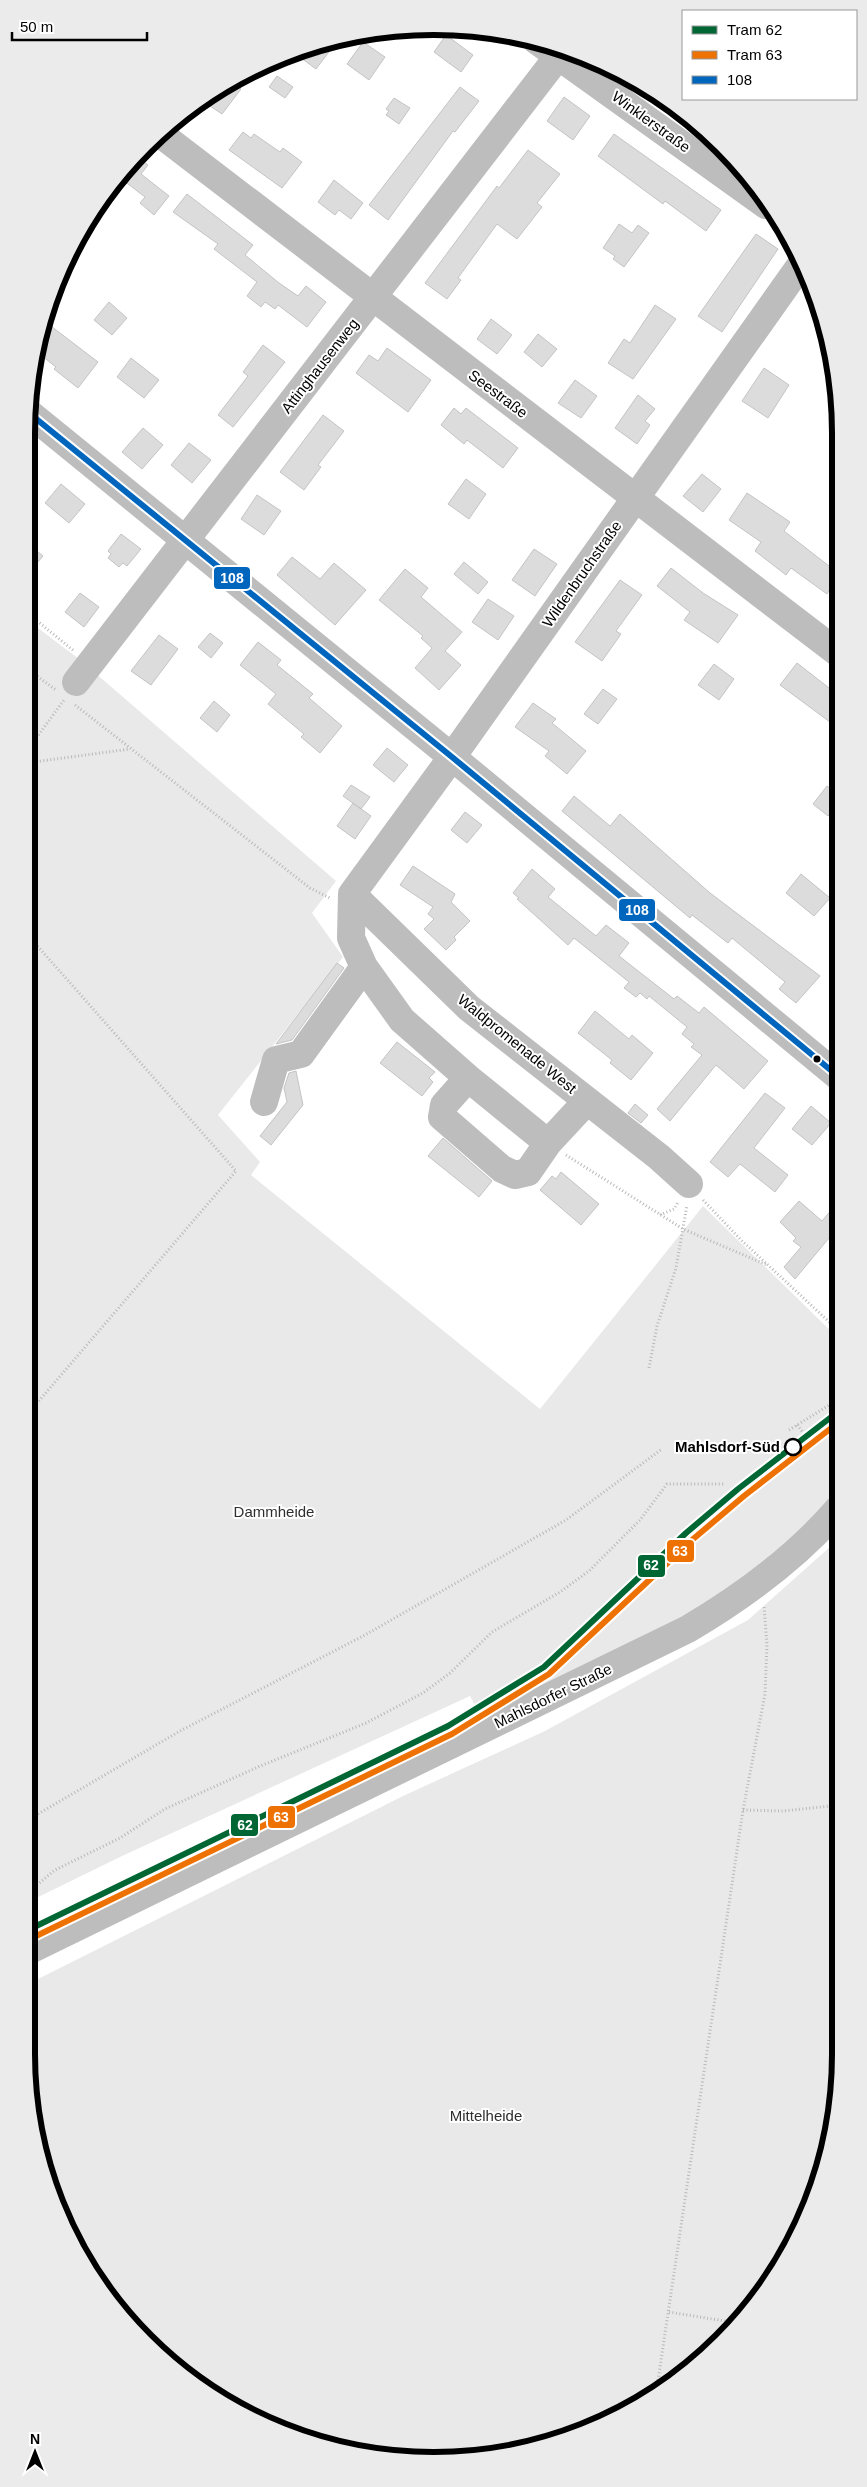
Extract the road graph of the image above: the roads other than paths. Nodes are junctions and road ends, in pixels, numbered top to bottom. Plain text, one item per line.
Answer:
1 (559, 55) edge
2 (568, 58) edge
3 (166, 139) edge
4 (753, 196) edge
5 (797, 269) edge
6 (373, 299) junction
7 (36, 418) edge
8 (635, 499) junction
9 (185, 540) junction
10 (832, 648) edge
11 (72, 684) road end
12 (452, 757) junction
13 (357, 889) junction
14 (364, 967) junction
15 (832, 1071) edge
16 (468, 1078) junction
17 (588, 1101) junction
18 (264, 1102) dead end
19 (548, 1143) junction
20 (689, 1184) road end
21 (832, 1515) edge
22 (35, 1948) edge

1 - 6 street, Attinghausenweg
2 - 4 street, Winklerstraße
3 - 6 street, Seestraße
5 - 8 street, Wildenbruchstraße
6 - 8 street, Seestraße
6 - 9 street, Attinghausenweg
7 - 9 street
8 - 10 street, Seestraße
8 - 12 street, Wildenbruchstraße
9 - 11 street, Attinghausenweg
9 - 12 street
12 - 13 street, Wildenbruchstraße
12 - 15 street
13 - 14 street
13 - 17 street, Waldpromenade West
14 - 16 street
14 - 18 street
16 - 19 street
16 - 19 street
17 - 19 street
17 - 20 street, Waldpromenade West
21 - 22 street, Mahlsdorfer Straße

